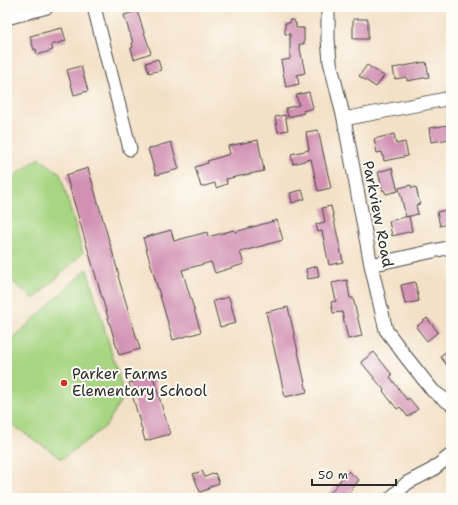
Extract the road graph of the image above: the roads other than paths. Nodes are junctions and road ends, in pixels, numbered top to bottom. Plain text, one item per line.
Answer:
1 (47, 7) edge
2 (94, 7) edge
3 (328, 7) edge
4 (7, 18) edge
5 (451, 98) edge
6 (344, 119) junction
7 (130, 149) dead end
8 (451, 247) edge
9 (371, 264) junction
10 (451, 404) edge
11 (451, 455) edge
12 (391, 498) edge

1 - 4 street
2 - 7 street
3 - 6 street, Parkview Road
5 - 6 street
6 - 9 street, Parkview Road
8 - 9 street
9 - 10 street, Parkview Road
11 - 12 street

